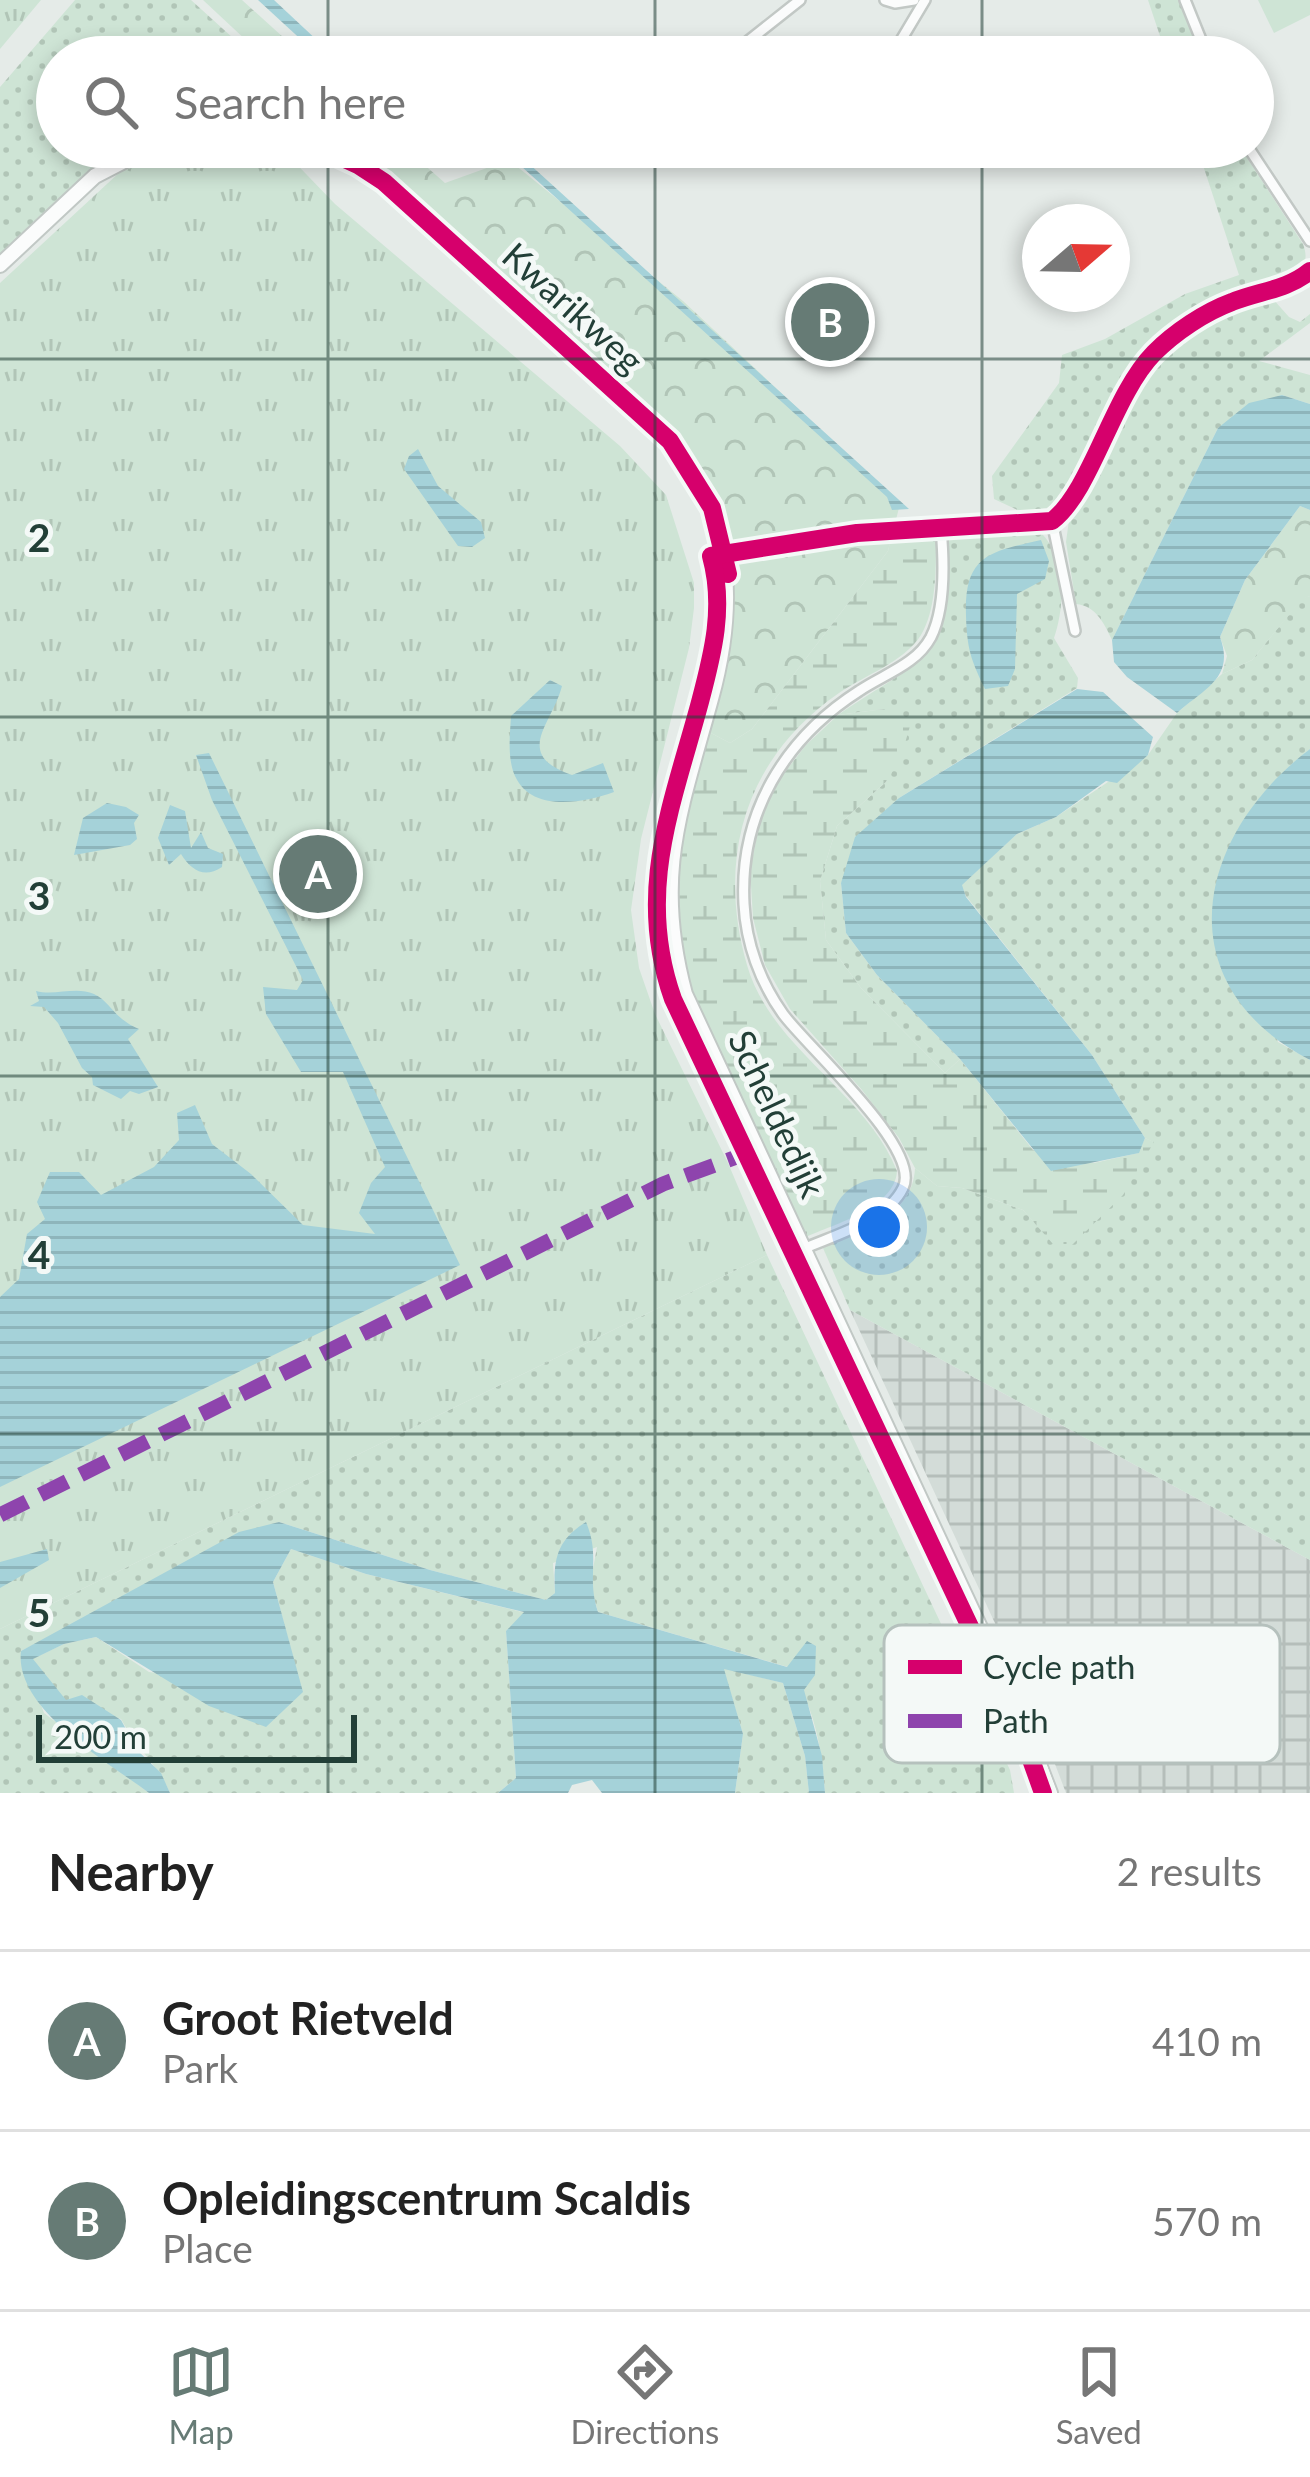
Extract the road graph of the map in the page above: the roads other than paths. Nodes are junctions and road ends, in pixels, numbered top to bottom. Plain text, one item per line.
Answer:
1 (800, 0) edge
2 (885, 0) edge
3 (920, 0) edge
4 (1185, 0) edge
5 (755, 36) edge
6 (902, 36) edge
7 (1200, 36) edge
8 (110, 168) edge
9 (364, 168) edge
10 (1262, 168) edge
11 (1310, 241) edge
12 (0, 265) edge
13 (1310, 271) edge
14 (1052, 521) junction
15 (941, 528) junction
16 (726, 559) junction
17 (1075, 631) dead end
18 (803, 1249) junction
19 (979, 1625) edge
20 (1038, 1763) edge
21 (1050, 1793) edge

1 - 5 street
2 - 3 street
3 - 6 street
4 - 7 street
8 - 12 street
9 - 16 street, Kwarikweg
10 - 11 street
13 - 14 street
14 - 15 street
14 - 17 street
15 - 16 street
15 - 18 street
16 - 18 street, Scheldedijk
18 - 19 street, Scheldedijk
20 - 21 street, Scheldedijk

